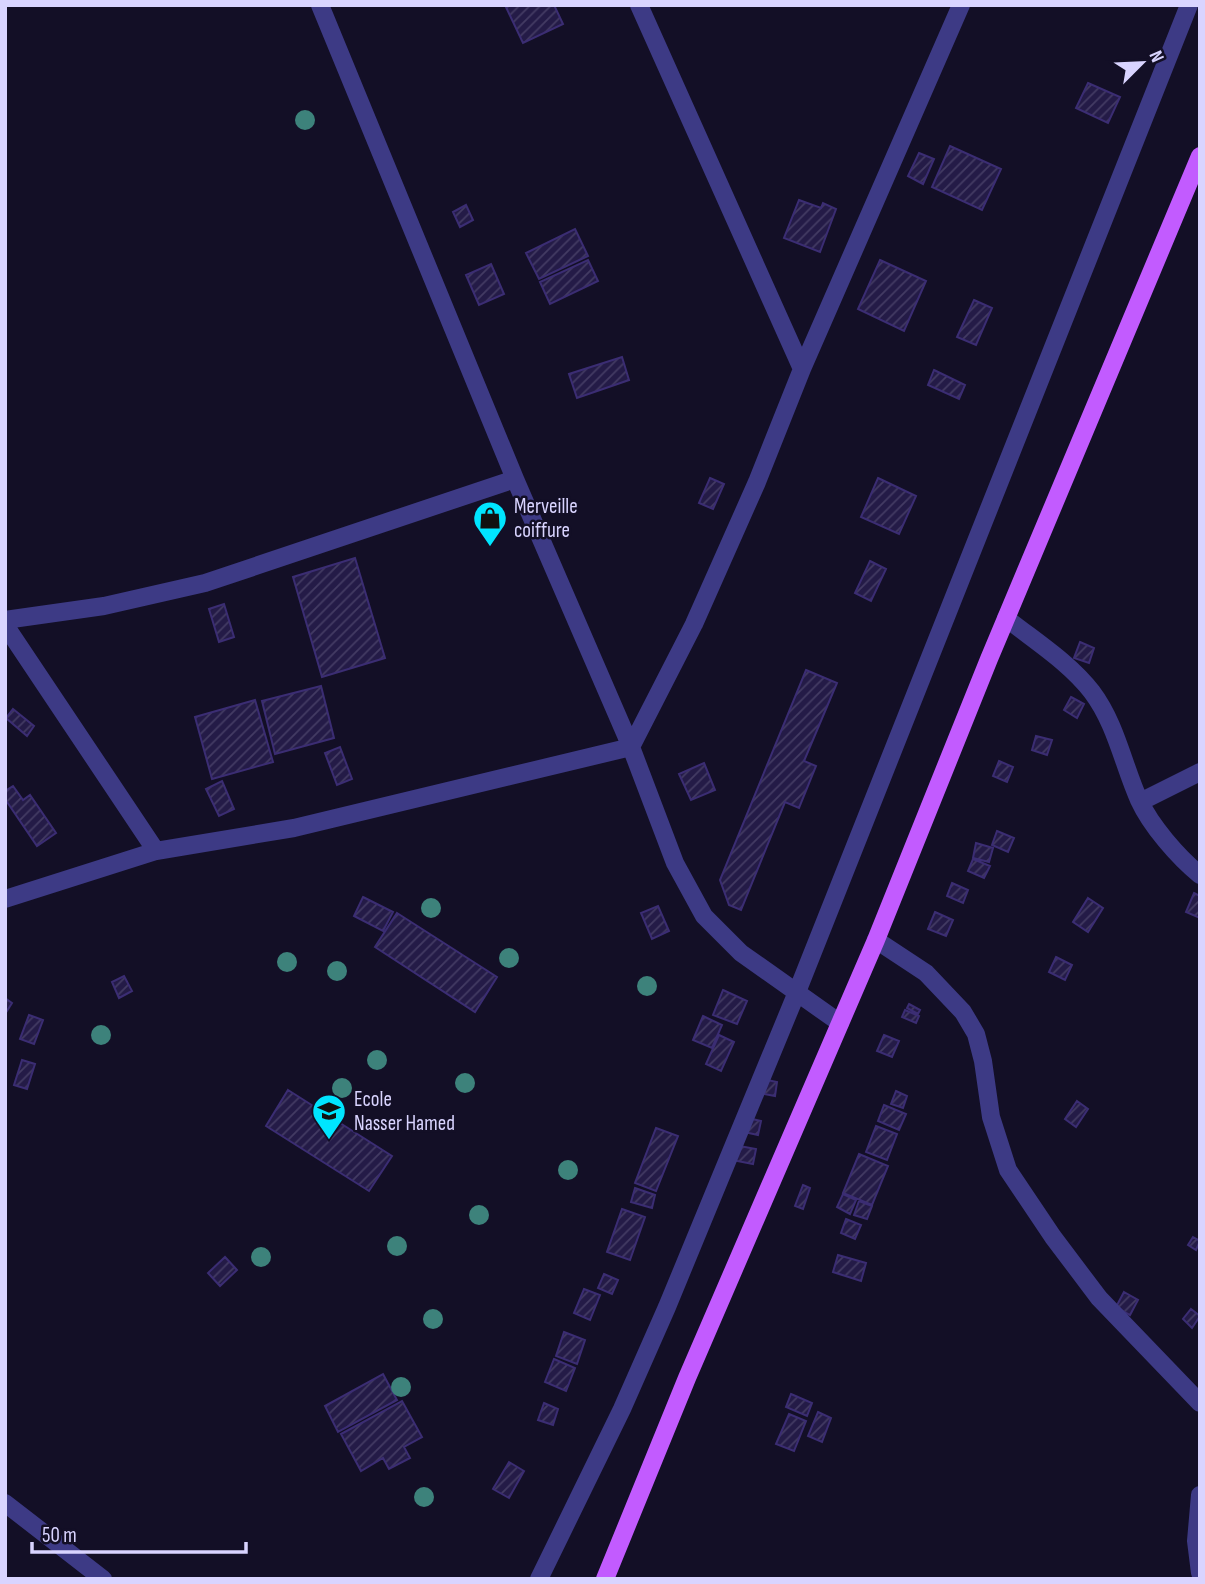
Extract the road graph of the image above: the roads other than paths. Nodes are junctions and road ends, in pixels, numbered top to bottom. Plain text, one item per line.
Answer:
1 (320, 5) edge
2 (639, 5) edge
3 (961, 5) edge
4 (1189, 5) edge
5 (1200, 156) edge
6 (802, 369) junction
7 (515, 479) junction
8 (1006, 618) junction
9 (5, 623) edge
10 (631, 747) junction
11 (1200, 772) edge
12 (1140, 802) junction
13 (156, 851) junction
14 (1200, 875) edge
15 (5, 899) edge
16 (876, 940) junction
17 (797, 992) junction
18 (840, 1023) junction
19 (1200, 1403) edge
20 (1200, 1495) edge
21 (5, 1503) edge
22 (1200, 1573) edge
23 (103, 1579) edge
24 (539, 1579) edge
25 (605, 1579) edge

1 - 7 street
2 - 6 street
3 - 6 street
4 - 17 street
5 - 8 main road
6 - 10 street
7 - 9 street
7 - 10 street
8 - 12 street
8 - 16 main road
9 - 13 street
10 - 13 street
10 - 17 street
11 - 12 street
12 - 14 street
13 - 15 street
16 - 18 main road
16 - 19 street
17 - 18 street
17 - 24 street
18 - 25 main road
20 - 22 street
21 - 23 street

